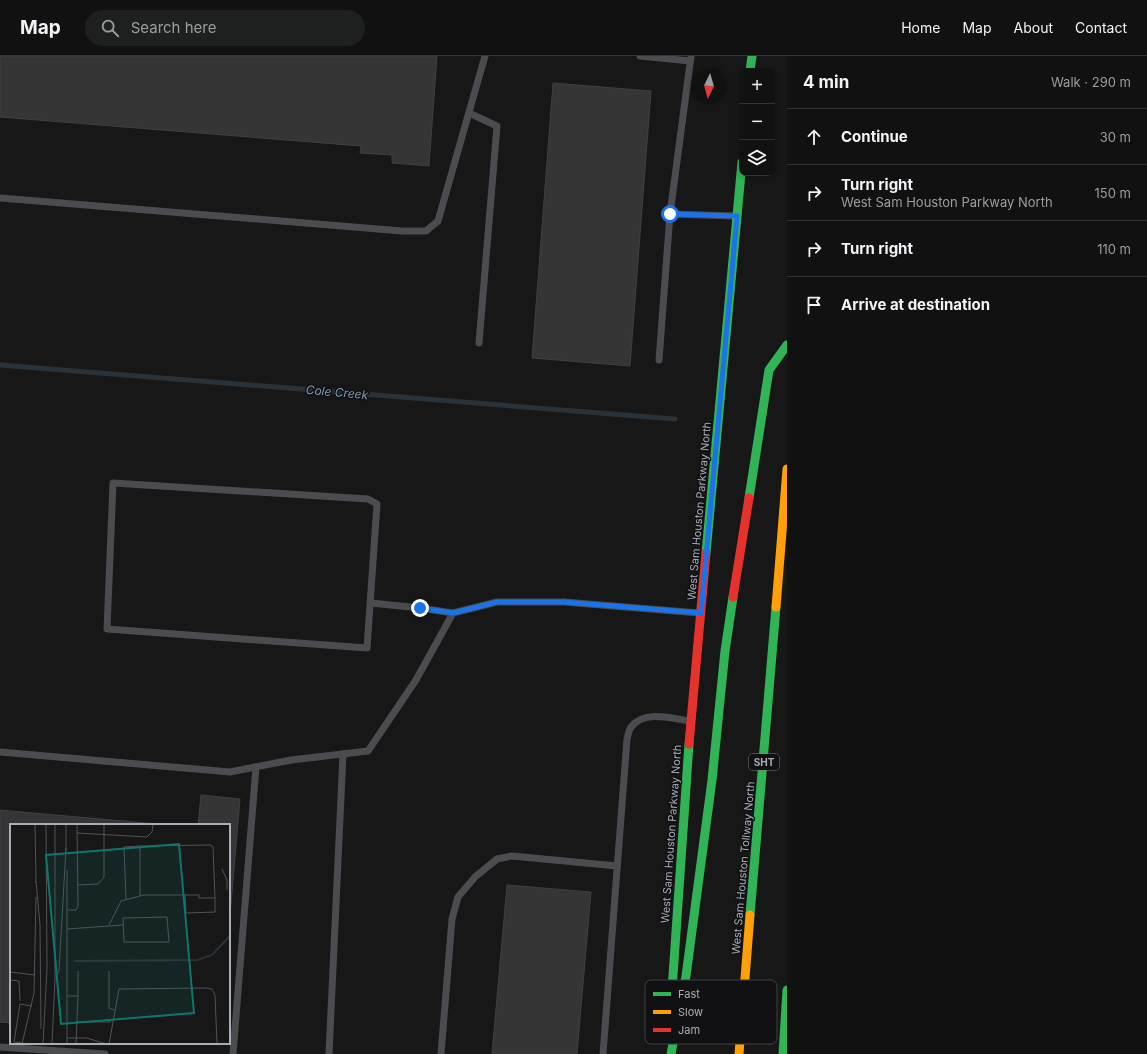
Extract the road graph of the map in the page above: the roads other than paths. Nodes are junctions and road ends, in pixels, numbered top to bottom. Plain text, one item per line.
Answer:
1 (485, 56) edge
2 (640, 56) edge
3 (752, 56) edge
4 (690, 58) edge
5 (750, 68) edge
6 (469, 113) junction
7 (741, 176) edge
8 (0, 198) edge
9 (670, 214) junction
10 (737, 216) junction
11 (479, 343) dead end
12 (787, 345) edge
13 (659, 360) dead end
14 (787, 469) edge
15 (371, 604) junction
16 (453, 613) junction
17 (701, 613) junction
18 (691, 721) junction
19 (0, 752) edge
20 (343, 754) junction
21 (256, 767) junction
22 (617, 866) junction
23 (672, 980) edge
24 (685, 980) edge
25 (745, 980) edge
26 (787, 990) edge
27 (668, 1044) edge
28 (673, 1044) edge
29 (740, 1044) edge
30 (0, 1047) edge
31 (106, 1054) edge
32 (233, 1054) edge
33 (329, 1054) edge
34 (441, 1054) edge
35 (603, 1054) edge
36 (667, 1054) edge
37 (671, 1054) edge
38 (739, 1054) edge
39 (783, 1054) edge

1 - 6 lane
2 - 4 lane
3 - 5 main road
4 - 9 lane
6 - 8 lane
6 - 11 lane
7 - 10 main road, West Sam Houston Parkway North
9 - 10 lane
9 - 13 lane
10 - 17 main road, West Sam Houston Parkway North
12 - 24 main road
14 - 25 main road, West Sam Houston Tollway North / SHT
15 - 15 lane
15 - 16 lane
16 - 17 lane
16 - 20 lane
17 - 18 main road, West Sam Houston Parkway North
18 - 22 lane
18 - 23 main road, West Sam Houston Parkway North
19 - 21 lane
20 - 21 lane
20 - 33 lane
21 - 32 lane
22 - 34 lane
22 - 35 lane
26 - 39 main road
27 - 36 main road, West Sam Houston Parkway North
28 - 37 main road
29 - 38 main road, West Sam Houston Tollway North / SHT
30 - 31 lane

